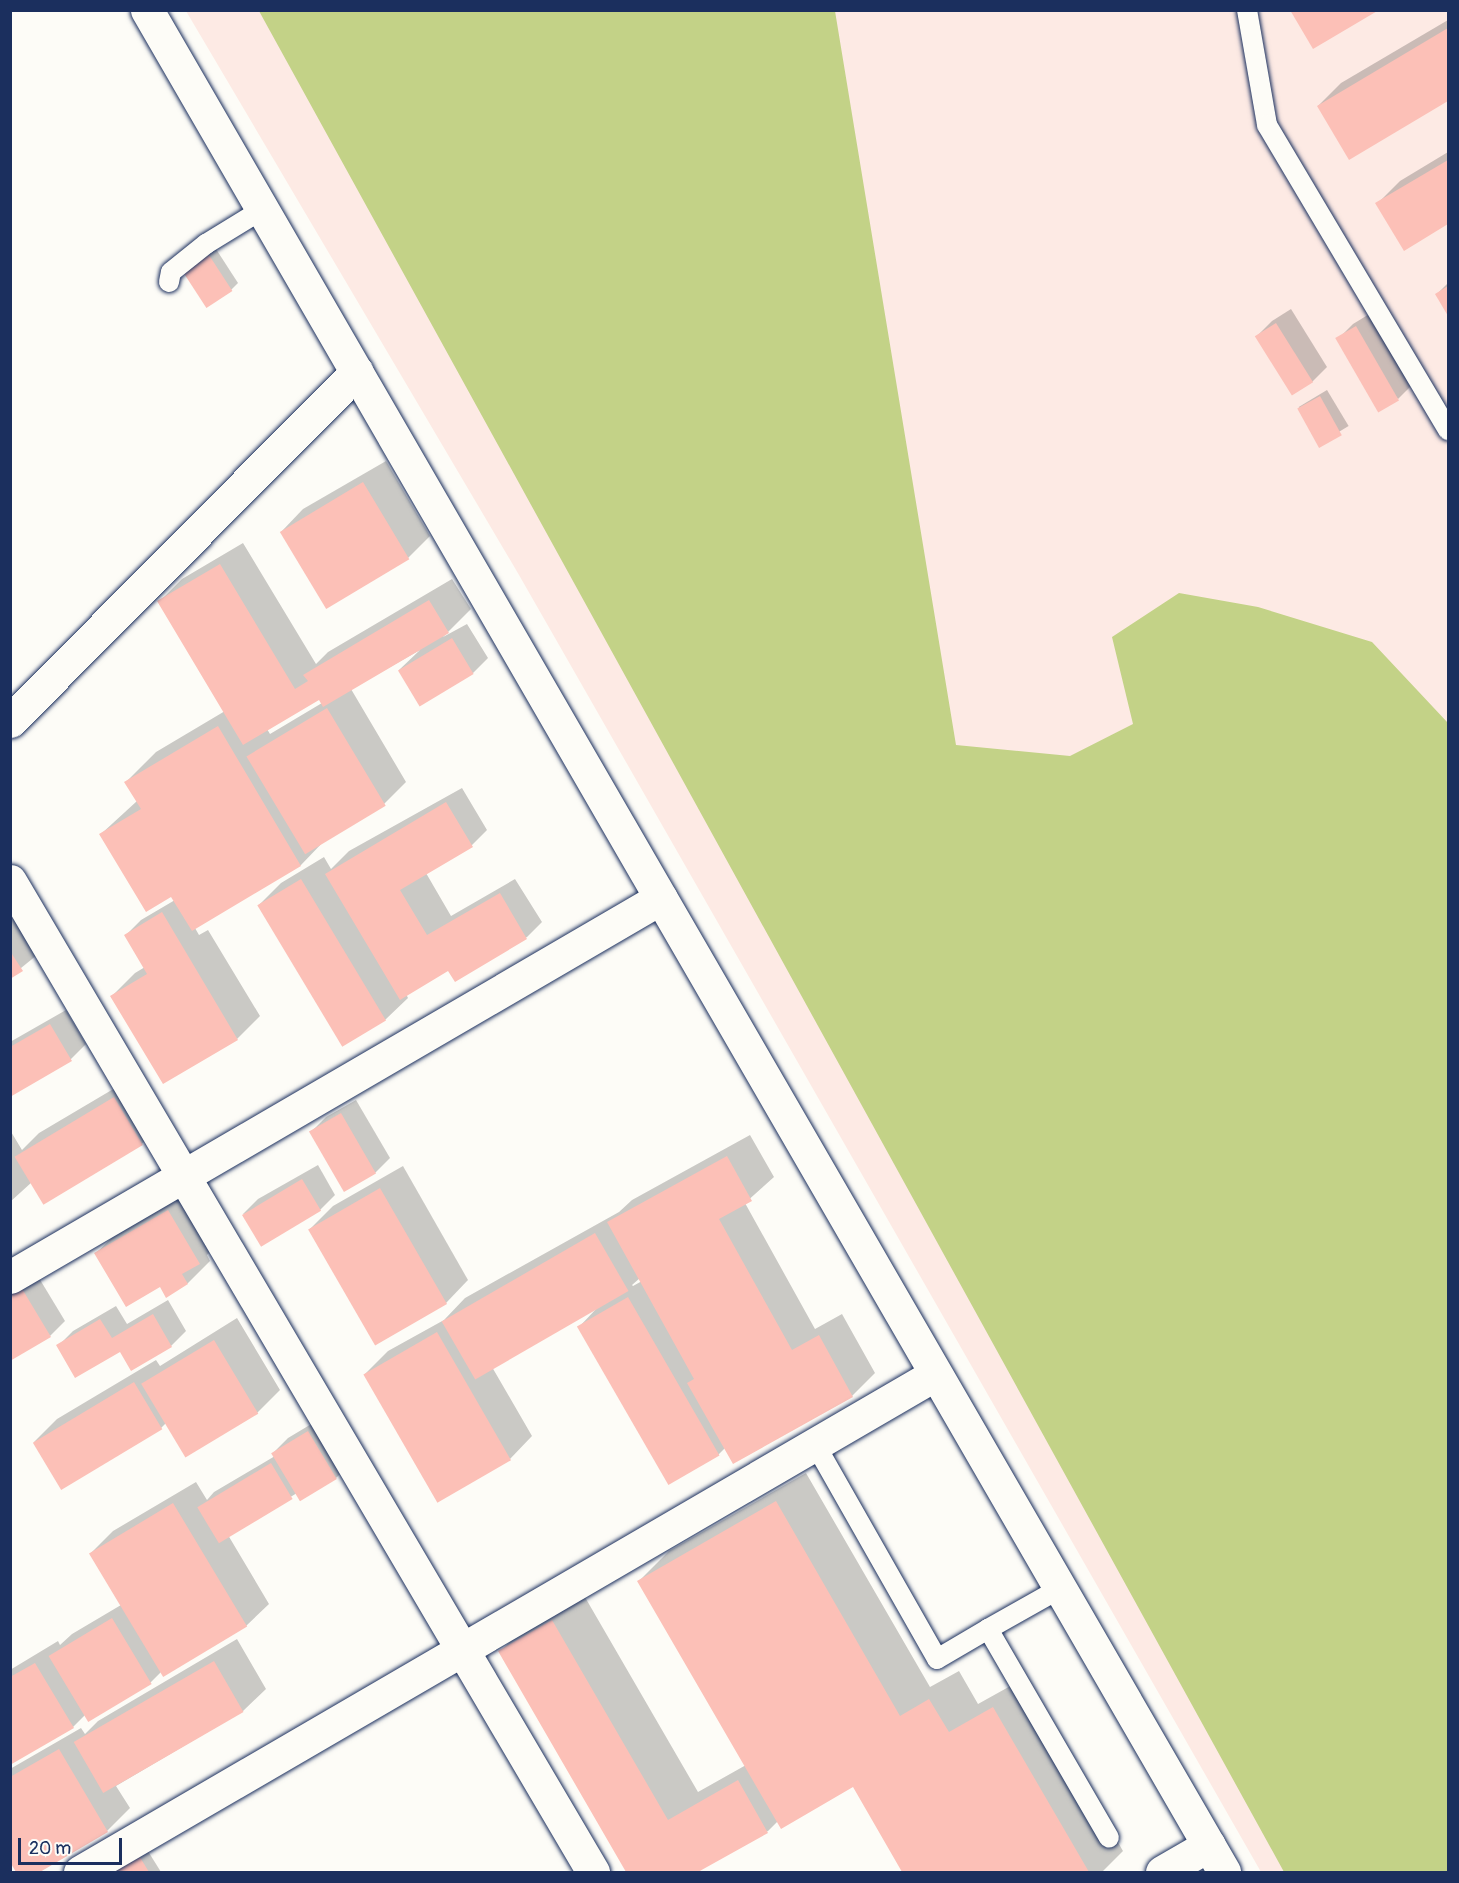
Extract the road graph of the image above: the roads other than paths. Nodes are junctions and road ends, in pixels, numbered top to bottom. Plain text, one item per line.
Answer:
1 (147, 10) edge
2 (1247, 10) edge
3 (263, 208) junction
4 (169, 282) dead end
5 (357, 372) junction
6 (1449, 430) edge
7 (10, 721) edge
8 (10, 881) edge
9 (661, 898) junction
10 (184, 1176) junction
11 (10, 1277) edge
12 (934, 1375) junction
13 (815, 1444) junction
14 (1059, 1589) junction
15 (988, 1629) junction
16 (462, 1650) junction
17 (1109, 1838) dead end
18 (1217, 1859) edge
19 (80, 1872) edge
20 (593, 1872) edge
21 (1162, 1872) edge

1 - 3 street
2 - 6 lane
3 - 4 lane
3 - 5 street
5 - 7 street
5 - 9 street
8 - 10 street
9 - 10 street
9 - 12 street
10 - 11 street
10 - 16 street
12 - 13 street
12 - 14 street
13 - 15 lane
13 - 16 street
14 - 15 lane
14 - 18 street
15 - 17 lane
16 - 19 street
16 - 20 street
18 - 21 street

